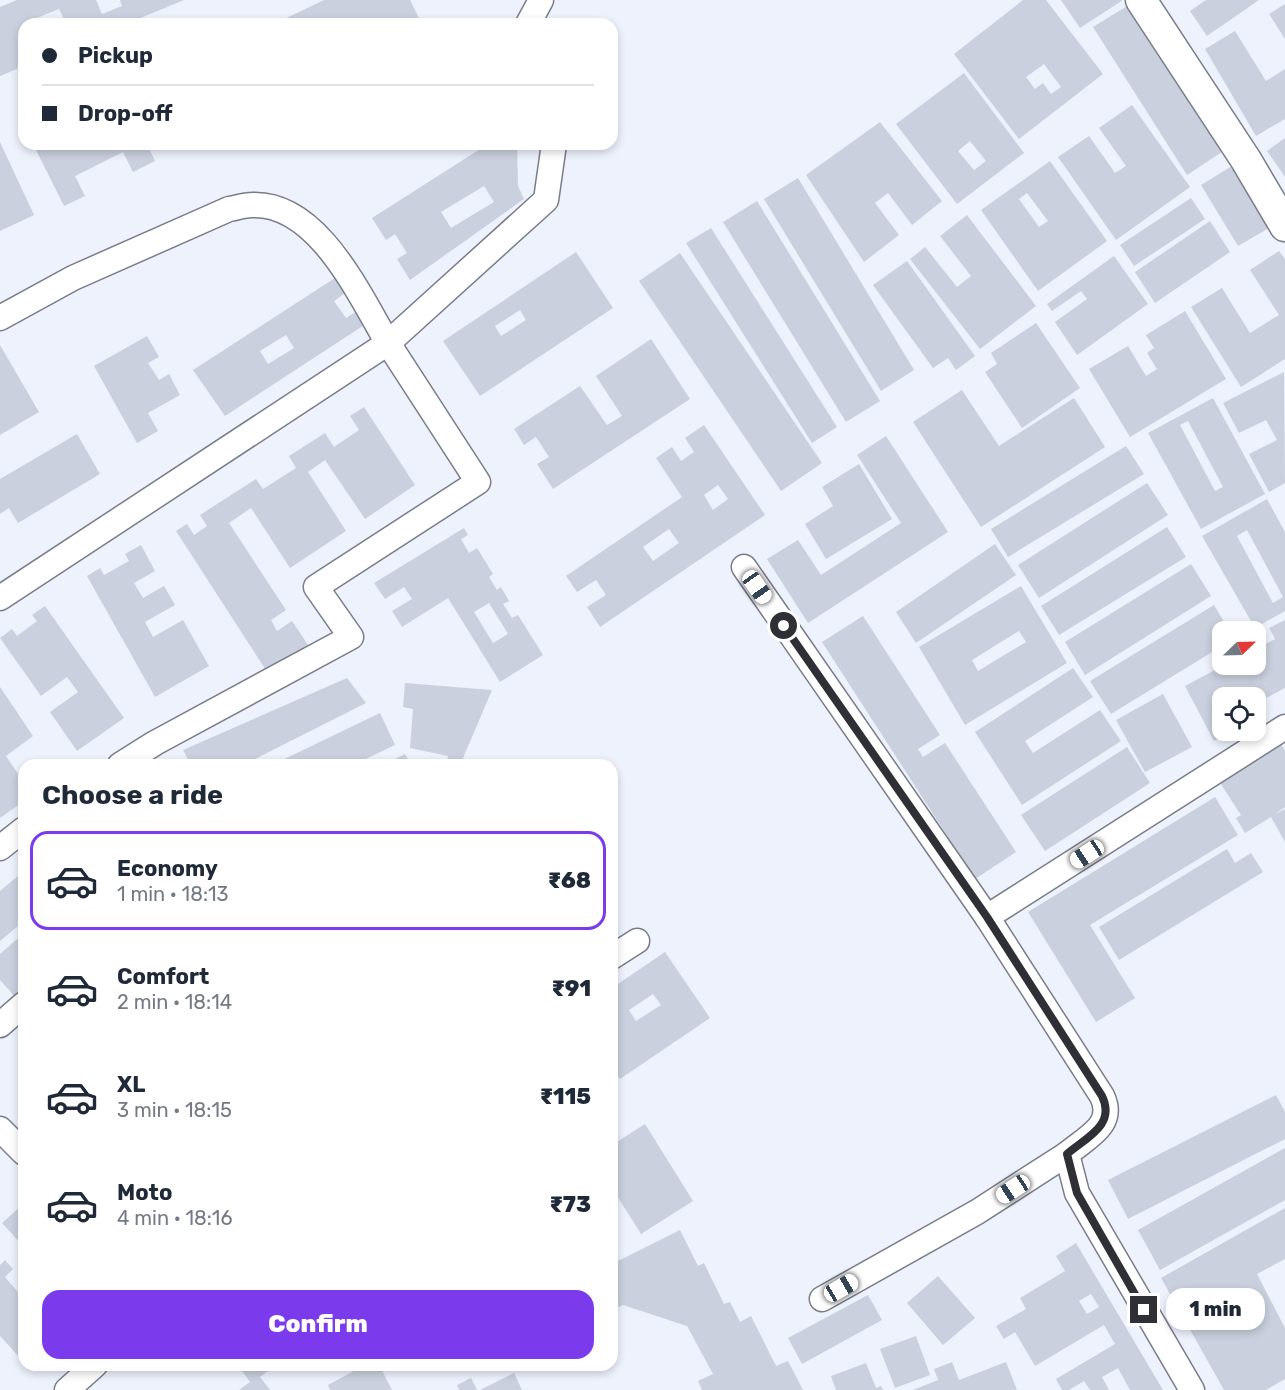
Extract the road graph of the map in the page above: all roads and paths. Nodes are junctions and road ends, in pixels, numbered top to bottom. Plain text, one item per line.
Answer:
1 (541, 0) edge
2 (1141, 0) edge
3 (531, 18) edge
4 (553, 150) edge
5 (1285, 226) edge
6 (0, 318) edge
7 (388, 343) junction
8 (744, 567) dead end
9 (0, 598) edge
10 (1285, 727) edge
11 (130, 759) edge
12 (18, 834) edge
13 (0, 848) edge
14 (987, 917) junction
15 (637, 941) dead end
16 (618, 953) edge
17 (18, 1009) edge
18 (0, 1025) edge
19 (0, 1129) edge
20 (18, 1147) edge
21 (1067, 1154) junction
22 (822, 1299) dead end
23 (88, 1371) edge
24 (67, 1390) edge
25 (1192, 1390) edge

1 - 3 street
2 - 5 street
4 - 7 street
6 - 7 street
7 - 9 street
7 - 11 street
8 - 14 street
10 - 14 street
12 - 13 street
14 - 21 street
15 - 16 street
17 - 18 street
19 - 20 street
21 - 22 street
21 - 25 street
23 - 24 street

